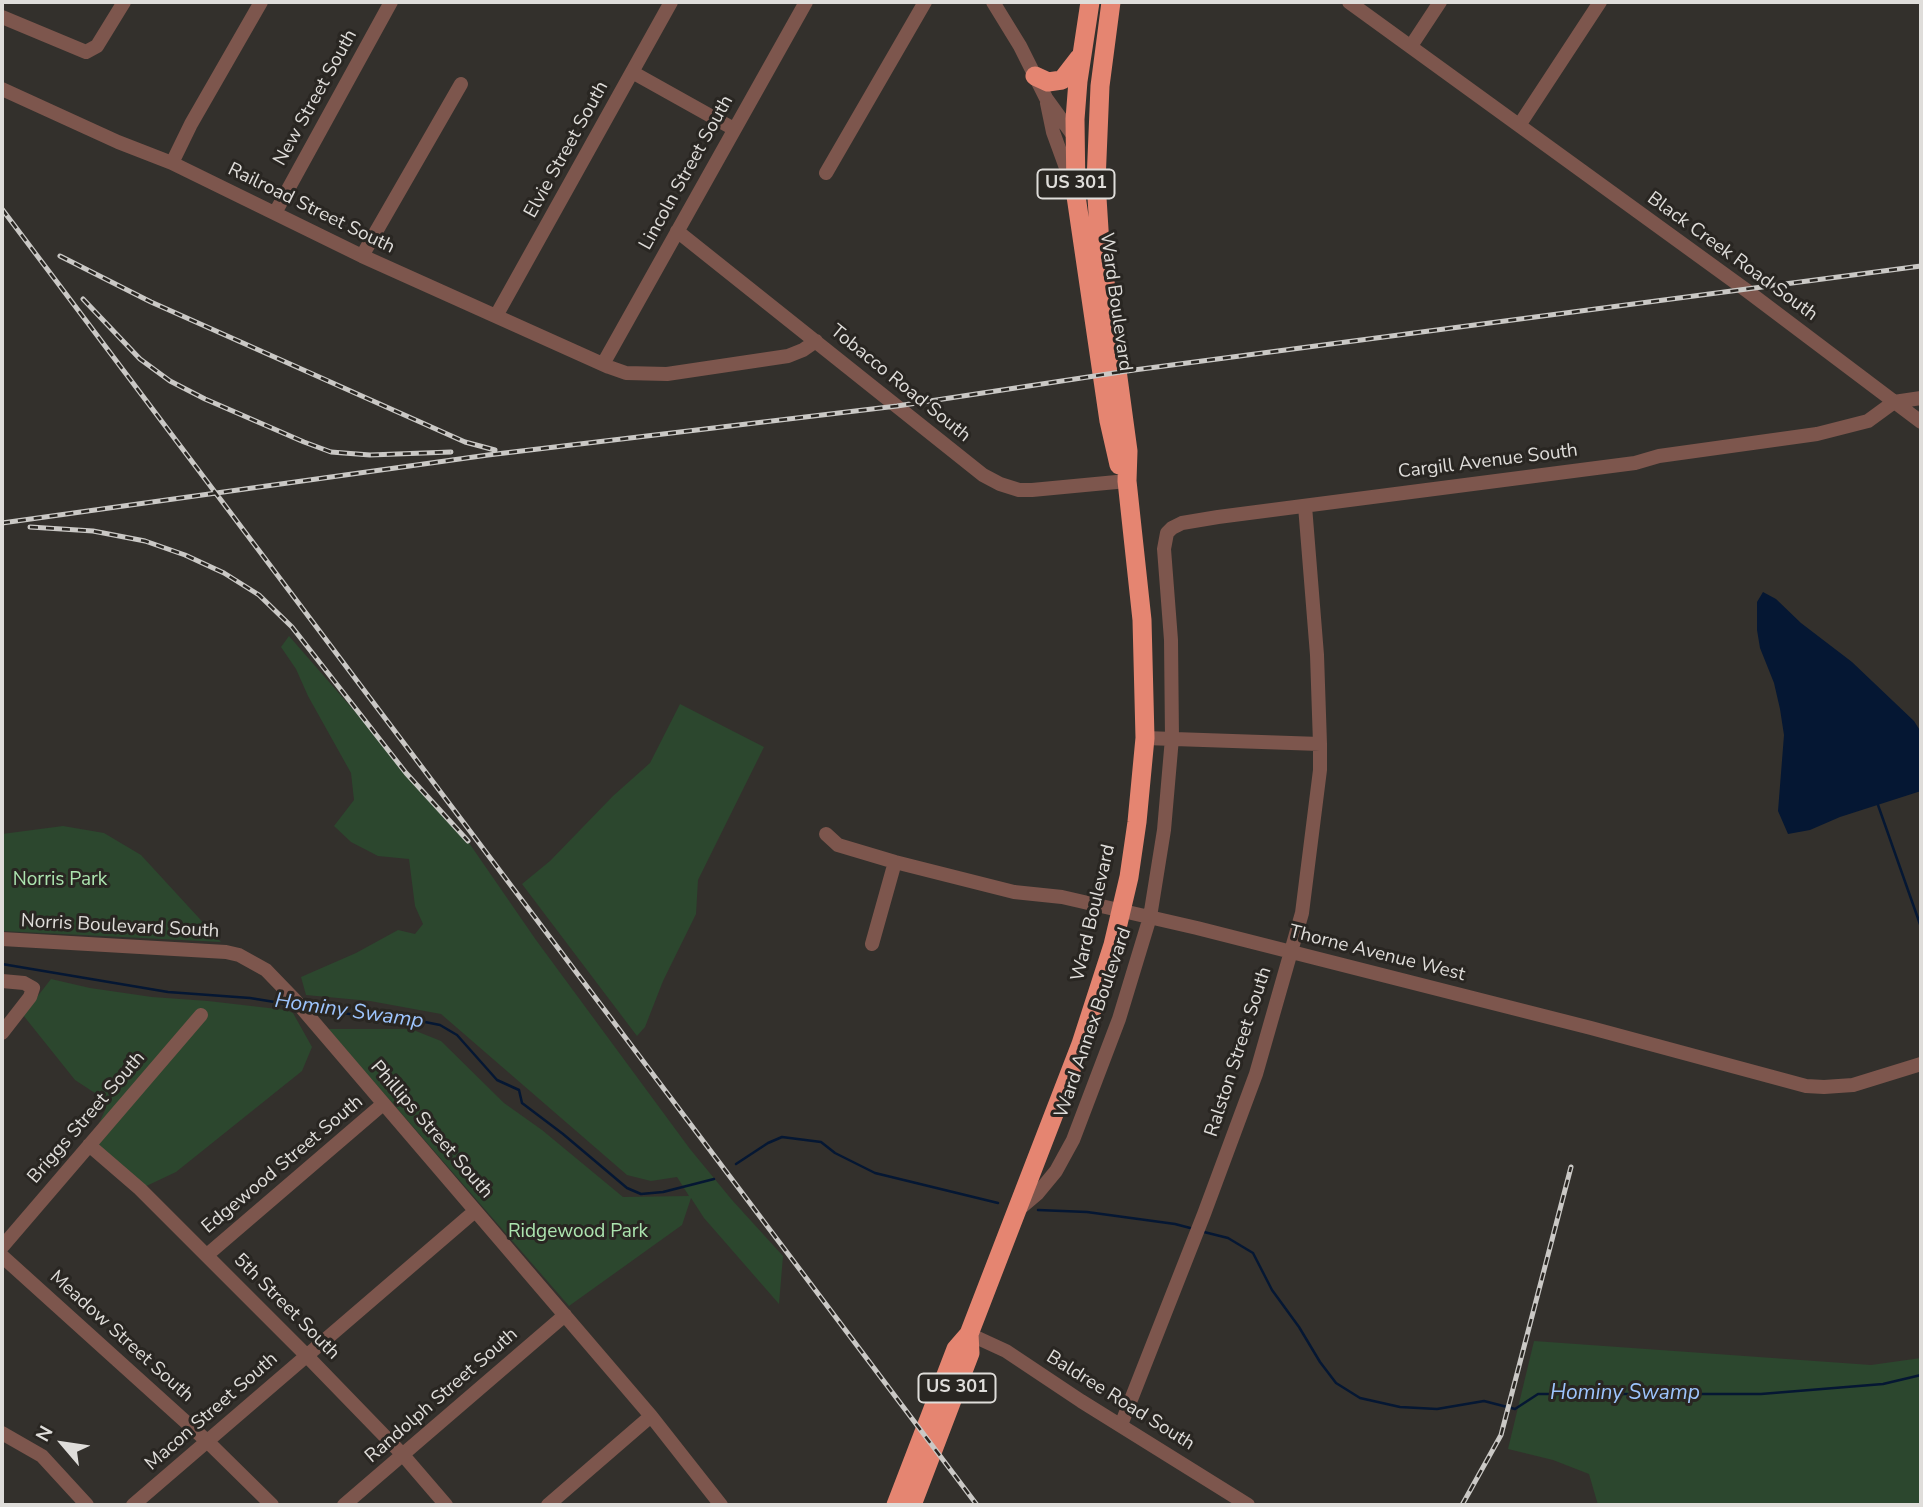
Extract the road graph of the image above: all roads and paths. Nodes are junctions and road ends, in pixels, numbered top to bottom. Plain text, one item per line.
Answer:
1 (124, 2) edge
2 (261, 2) edge
3 (391, 2) edge
4 (671, 2) edge
5 (806, 2) edge
6 (925, 2) edge
7 (993, 2) edge
8 (1090, 2) edge
9 (1103, 2) edge
10 (1111, 2) edge
11 (1349, 2) edge
12 (1440, 2) edge
13 (1596, 3) edge
14 (2, 17) edge
15 (1410, 46) junction
16 (1082, 55) junction
17 (1104, 61) junction
18 (632, 72) junction
19 (1035, 76) junction
20 (461, 84) dead end
21 (2, 89) edge
22 (1046, 98) junction
23 (1520, 124) junction
24 (734, 129) junction
25 (1075, 138) junction
26 (172, 163) junction
27 (1096, 172) junction
28 (826, 173) dead end
29 (1076, 196) junction
30 (275, 213) junction
31 (677, 231) junction
32 (362, 256) junction
33 (496, 316) junction
34 (816, 341) junction
35 (603, 364) junction
36 (1921, 398) edge
37 (1894, 402) junction
38 (1921, 422) edge
39 (1127, 481) junction
40 (1305, 506) junction
41 (1169, 618) junction
42 (1142, 620) junction
43 (1145, 738) junction
44 (1172, 738) junction
45 (1320, 744) junction
46 (826, 834) dead end
47 (895, 862) junction
48 (1121, 910) junction
49 (1150, 917) junction
50 (2, 939) edge
51 (872, 944) dead end
52 (1291, 953) junction
53 (235, 954) joint
54 (2, 981) edge
55 (201, 1015) dead end
56 (2, 1033) edge
57 (1921, 1064) edge
58 (383, 1104) junction
59 (89, 1145) junction
60 (475, 1211) junction
61 (1017, 1212) junction
62 (2, 1247) edge
63 (207, 1255) junction
64 (2, 1256) edge
65 (565, 1315) junction
66 (969, 1334) junction
67 (306, 1355) junction
68 (651, 1416) junction
69 (1121, 1425) junction
70 (2, 1433) edge
71 (208, 1442) junction
72 (402, 1455) junction
73 (87, 1505) edge
74 (133, 1505) edge
75 (272, 1505) edge
76 (344, 1505) edge
77 (446, 1505) edge
78 (548, 1505) edge
79 (722, 1505) edge
80 (896, 1505) edge
81 (912, 1505) edge
82 (1248, 1505) edge

1 - 14 street
2 - 26 street
3 - 30 street, New Street South
4 - 18 street, Elvie Street South
5 - 24 street, Lincoln Street South
6 - 28 street
7 - 19 street
8 - 16 highway, Ward Boulevard / US 301
9 - 17 highway
10 - 17 highway, Ward Boulevard / US 301
11 - 15 street, Black Creek Road South
12 - 15 street
13 - 23 street
15 - 23 street, Black Creek Road South
16 - 19 highway
16 - 25 highway, Ward Boulevard / US 301
17 - 27 highway, Ward Boulevard / US 301
18 - 24 street
18 - 33 street, Elvie Street South
19 - 22 street
20 - 32 street
21 - 26 street, Railroad Street South
22 - 25 street
22 - 29 street
23 - 37 street, Black Creek Road South
24 - 31 street, Lincoln Street South
25 - 27 highway
25 - 29 highway, Ward Boulevard / US 301
26 - 30 street, Railroad Street South
27 - 39 highway, Ward Boulevard / US 301
29 - 39 highway, Ward Boulevard / US 301
30 - 32 street, Railroad Street South
31 - 34 street, Tobacco Road South
31 - 35 street, Lincoln Street South
32 - 33 street, Railroad Street South
33 - 35 street, Railroad Street South
34 - 35 street, Railroad Street South
34 - 39 street, Tobacco Road South
36 - 37 street, Cargill Avenue South
37 - 38 street, Black Creek Road South
37 - 40 street, Cargill Avenue South
39 - 42 highway, Ward Boulevard
40 - 41 street, Cargill Avenue South
40 - 45 street, Ralston Street South
41 - 42 street
41 - 44 street, Ward Annex Boulevard
42 - 43 highway, Ward Boulevard
43 - 44 street
43 - 48 highway, Ward Boulevard
44 - 45 street
44 - 49 street, Ward Annex Boulevard
45 - 52 street, Ralston Street South
46 - 47 street, Thorne Avenue West
47 - 48 street, Thorne Avenue West
47 - 51 street
48 - 49 street, Thorne Avenue West
48 - 61 highway, Ward Boulevard
49 - 52 street, Thorne Avenue West
49 - 61 street, Ward Annex Boulevard
50 - 53 street, Norris Boulevard South
52 - 57 street, Thorne Avenue West
52 - 69 street, Ralston Street South
53 - 58 street, Phillips Street South
54 - 56 street
55 - 59 street, Briggs Street South
58 - 60 street, Phillips Street South
58 - 63 street, Edgewood Street South
59 - 62 street, Briggs Street South
59 - 63 street, 5th Street South
60 - 65 street, Phillips Street South
60 - 67 street, Macon Street South
61 - 66 highway, Ward Boulevard
63 - 67 street, 5th Street South
64 - 71 street, Meadow Street South
65 - 68 street, Phillips Street South
65 - 72 street, Randolph Street South
66 - 69 street, Baldree Road South
66 - 80 highway, Ward Boulevard / US 301
66 - 81 highway, Ward Boulevard / US 301
67 - 71 street, Macon Street South
67 - 72 street, 5th Street South
68 - 78 street
68 - 79 street, Phillips Street South
69 - 82 street, Baldree Road South
70 - 73 street
71 - 74 street, Macon Street South
71 - 75 street, Meadow Street South
72 - 76 street, Randolph Street South
72 - 77 street, 5th Street South

